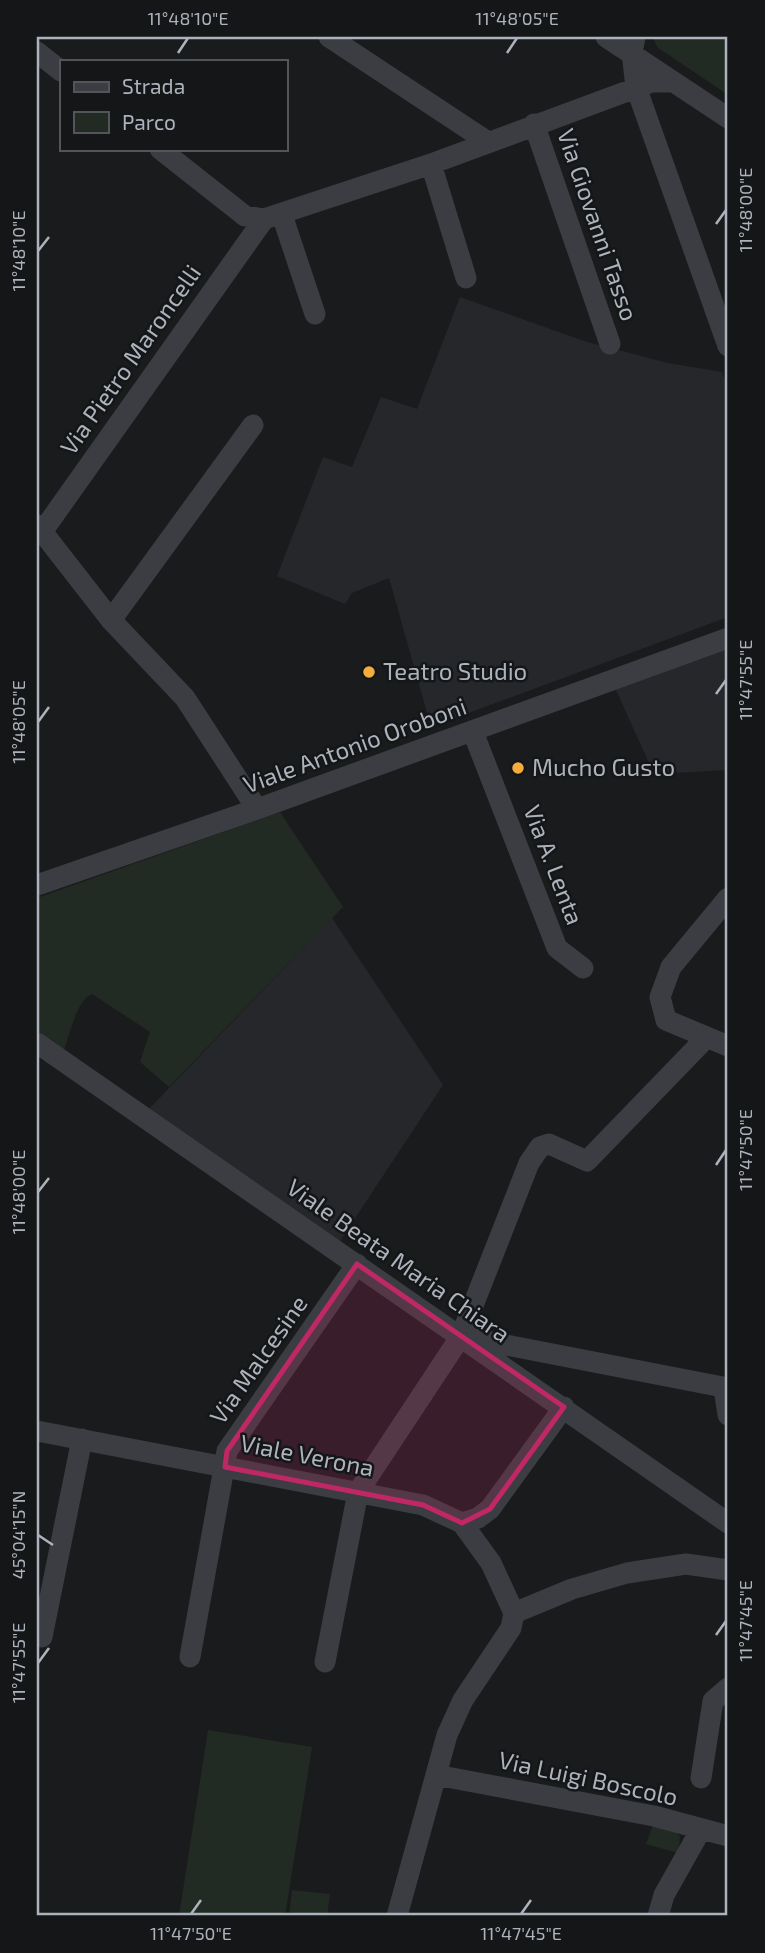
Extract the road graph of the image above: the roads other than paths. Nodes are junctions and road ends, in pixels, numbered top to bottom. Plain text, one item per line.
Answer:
1 (329, 37) edge
2 (606, 37) edge
3 (633, 45) edge
4 (37, 52) edge
5 (60, 70) edge
6 (636, 87) junction
7 (678, 87) junction
8 (644, 107) junction
9 (728, 118) edge
10 (534, 124) junction
11 (488, 142) junction
12 (161, 150) edge
13 (431, 164) junction
14 (273, 217) junction
15 (466, 278) dead end
16 (314, 314) dead end
17 (610, 344) dead end
18 (728, 346) edge
19 (253, 425) dead end
20 (39, 528) edge
21 (111, 620) junction
22 (728, 638) edge
23 (472, 732) junction
24 (257, 809) junction
25 (37, 885) edge
26 (728, 898) edge
27 (583, 968) dead end
28 (706, 1038) junction
29 (37, 1043) edge
30 (728, 1046) edge
31 (357, 1264) junction
32 (461, 1336) junction
33 (726, 1389) edge
34 (564, 1407) junction
35 (728, 1415) edge
36 (37, 1431) edge
37 (82, 1439) junction
38 (225, 1467) junction
39 (358, 1492) junction
40 (462, 1523) junction
41 (728, 1524) edge
42 (728, 1570) edge
43 (514, 1613) junction
44 (42, 1637) dead end
45 (190, 1657) dead end
46 (325, 1662) dead end
47 (728, 1688) edge
48 (436, 1775) junction
49 (701, 1778) dead end
50 (700, 1831) junction
51 (728, 1836) edge
52 (397, 1916) edge
53 (658, 1916) edge

1 - 11 street
2 - 3 street
3 - 6 street
3 - 7 street
4 - 5 street
6 - 7 street, Via Giovanni Tasso
6 - 8 street
6 - 10 street, Via Giovanni Tasso
7 - 8 street
7 - 9 street
8 - 18 street
10 - 11 street, Via Giovanni Tasso
10 - 17 street, Via Giovanni Tasso
11 - 13 street, Via Giovanni Tasso
12 - 14 street
13 - 14 street, Via Giovanni Tasso
13 - 15 street
14 - 16 street
14 - 20 street, Via Pietro Maroncelli
19 - 21 street
20 - 21 street, Via Pietro Maroncelli
21 - 24 street, Via Pietro Maroncelli
22 - 23 street, Viale Antonio Oroboni
23 - 24 street, Viale Antonio Oroboni
23 - 27 street, Via A. Lenta
24 - 25 street, Viale Antonio Oroboni
26 - 28 street
28 - 30 street
28 - 32 street
29 - 31 street, Viale Beata Maria Chiara
31 - 32 street, Viale Beata Maria Chiara
31 - 38 street, Via Malcesine
32 - 33 street
32 - 34 street, Viale Beata Maria Chiara
32 - 39 street
33 - 35 street
34 - 40 street
34 - 41 street, Viale Beata Maria Chiara
36 - 37 street, Viale Verona
37 - 38 street, Viale Verona
37 - 44 street
38 - 39 street, Viale Verona
38 - 45 street, Via Malcesine
39 - 40 street, Viale Verona
39 - 46 street
40 - 43 street, Viale Verona
42 - 43 street
43 - 48 street
47 - 49 street
48 - 50 street, Via Luigi Boscolo
48 - 52 street
50 - 51 street, Via Luigi Boscolo
50 - 53 street

